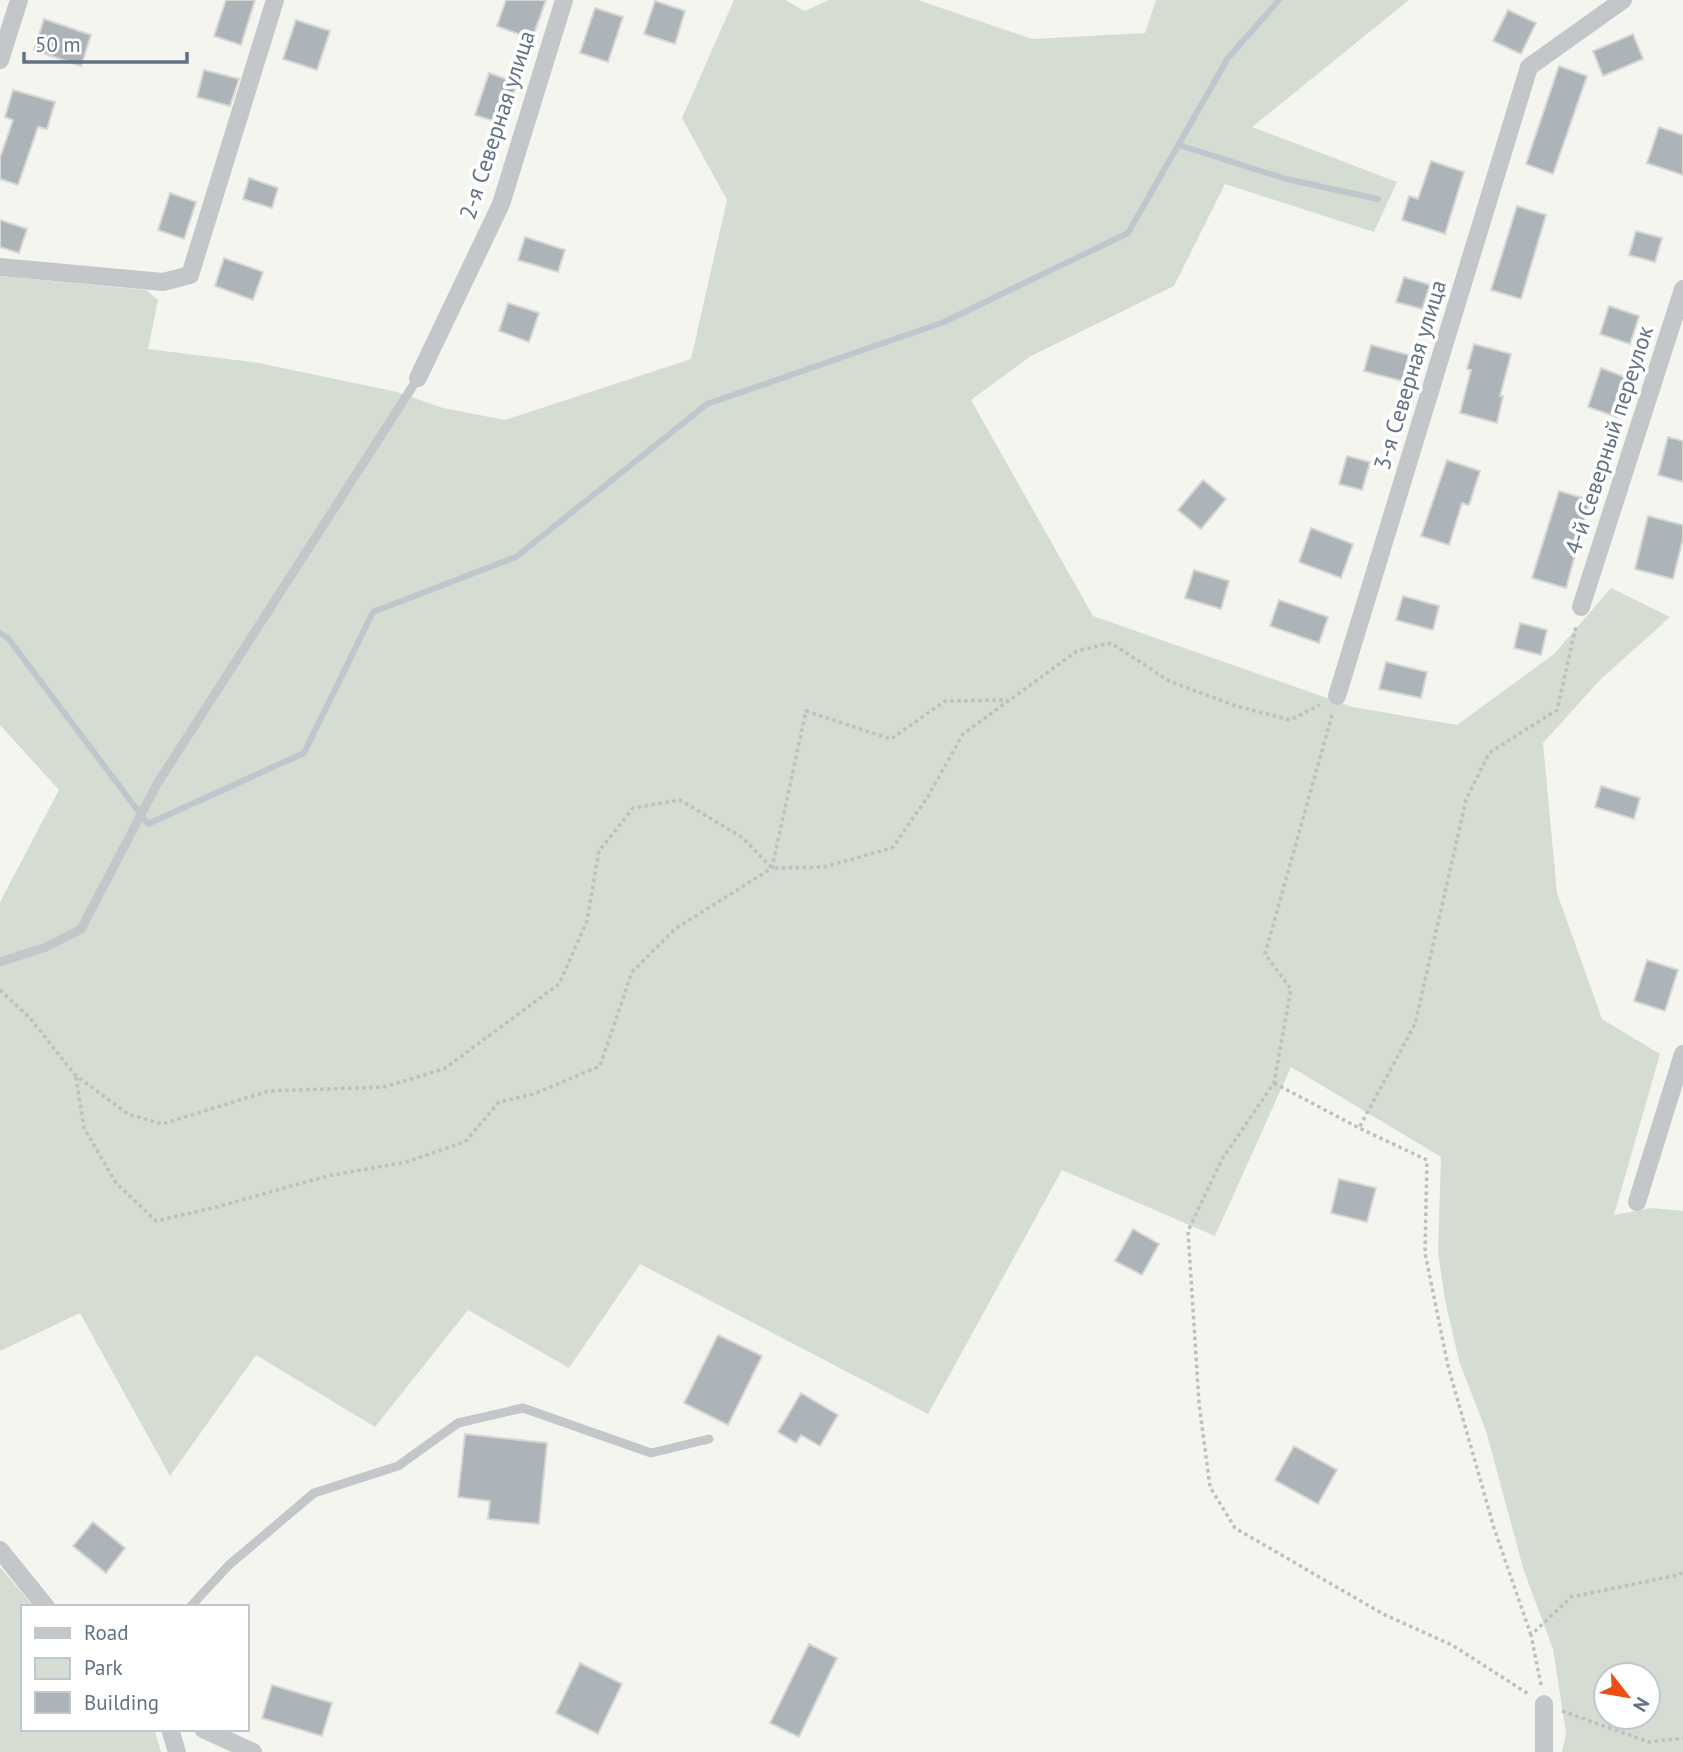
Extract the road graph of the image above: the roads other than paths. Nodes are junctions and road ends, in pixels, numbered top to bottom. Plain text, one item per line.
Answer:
1 (19, 0) edge
2 (275, 0) edge
3 (564, 0) edge
4 (1623, 0) edge
5 (0, 60) edge
6 (0, 267) edge
7 (1682, 292) edge
8 (418, 378) joint
9 (1581, 607) road end
10 (1337, 696) road end
11 (0, 962) edge
12 (1683, 1054) edge
13 (1637, 1202) dead end
14 (709, 1439) dead end
15 (0, 1550) edge
16 (44, 1605) edge
17 (192, 1605) edge
18 (1544, 1704) road end
19 (171, 1731) edge
20 (207, 1731) edge
21 (177, 1752) edge
22 (253, 1752) edge
23 (1544, 1752) edge

1 - 5 street
2 - 6 street
3 - 8 street, 2-я Северная улица
4 - 10 street, 3-я Северная улица
7 - 9 street, 4-й Северный переулок
8 - 11 lane
12 - 13 street
14 - 17 lane
15 - 16 street
18 - 23 street
19 - 21 street
20 - 22 street

